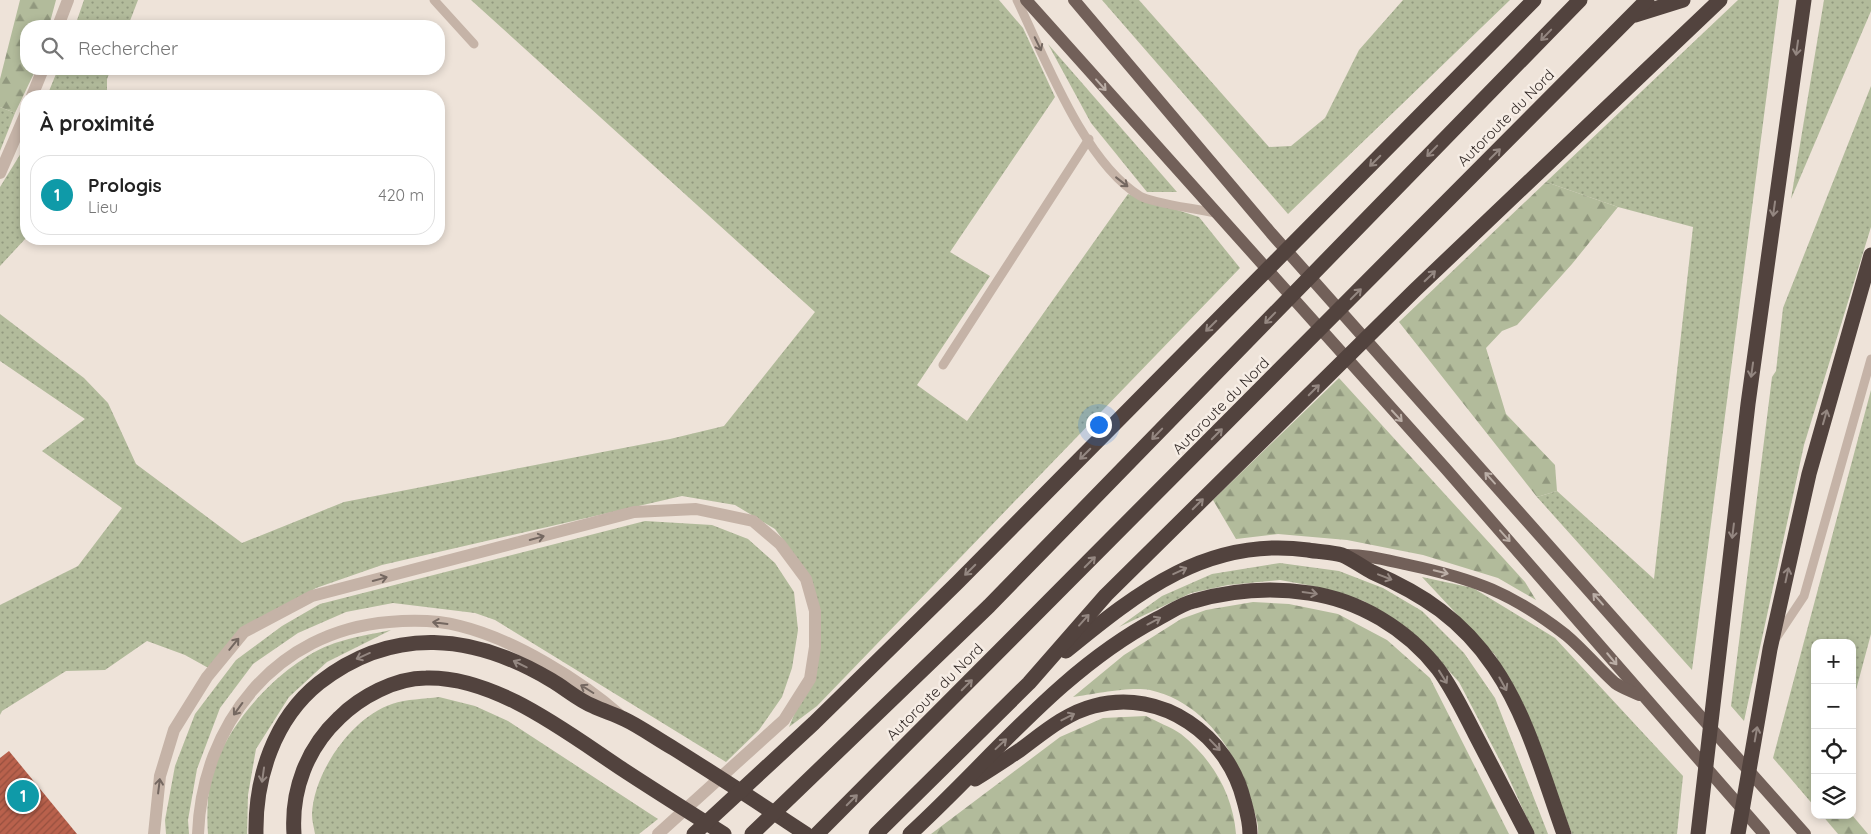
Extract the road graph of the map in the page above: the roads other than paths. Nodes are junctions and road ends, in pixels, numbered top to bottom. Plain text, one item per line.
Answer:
1 (68, 0) edge
2 (434, 0) edge
3 (1017, 0) edge
4 (1026, 0) edge
5 (1074, 0) edge
6 (1534, 0) edge
7 (1580, 0) edge
8 (1647, 0) edge
9 (1683, 0) edge
10 (1720, 0) edge
11 (1804, 0) edge
12 (1633, 16) junction
13 (60, 20) edge
14 (474, 44) dead end
15 (40, 75) edge
16 (34, 90) edge
17 (20, 127) edge
18 (1089, 139) junction
19 (0, 174) edge
20 (1214, 213) junction
21 (1871, 255) edge
22 (1871, 359) edge
23 (943, 365) dead end
24 (1342, 555) junction
25 (1772, 644) junction
26 (1029, 683) junction
27 (1643, 697) junction
28 (625, 719) junction
29 (955, 793) junction
30 (154, 834) edge
31 (198, 834) edge
32 (256, 834) edge
33 (294, 834) edge
34 (658, 834) edge
35 (694, 834) edge
36 (724, 834) edge
37 (752, 834) edge
38 (806, 834) edge
39 (817, 834) edge
40 (876, 834) edge
41 (910, 834) edge
42 (1250, 834) edge
43 (1527, 834) edge
44 (1564, 834) edge
45 (1698, 834) edge
46 (1738, 834) edge
47 (1764, 834) edge
48 (1805, 834) edge

1 - 13 street
2 - 14 lane
3 -> 18 lane
4 -> 20 main road
48 -> 5 main road
6 -> 35 highway
7 -> 37 highway, Autoroute du Nord
8 - 12 highway, Autoroute du Nord
9 - 12 highway
26 -> 10 highway
11 -> 45 highway
39 -> 12 highway, Autoroute du Nord
15 - 16 street
17 - 19 street
18 -> 20 lane
18 - 23 lane
20 -> 27 main road
25 -> 21 highway
22 - 25 lane
26 -> 24 highway
24 -> 27 main road
24 -> 44 highway
46 -> 25 highway
26 - 40 highway
27 - 47 main road
28 -> 31 street
28 -> 32 highway
28 - 38 highway
29 - 41 highway
29 -> 42 highway
29 -> 43 highway
30 -> 34 street
33 - 36 highway

